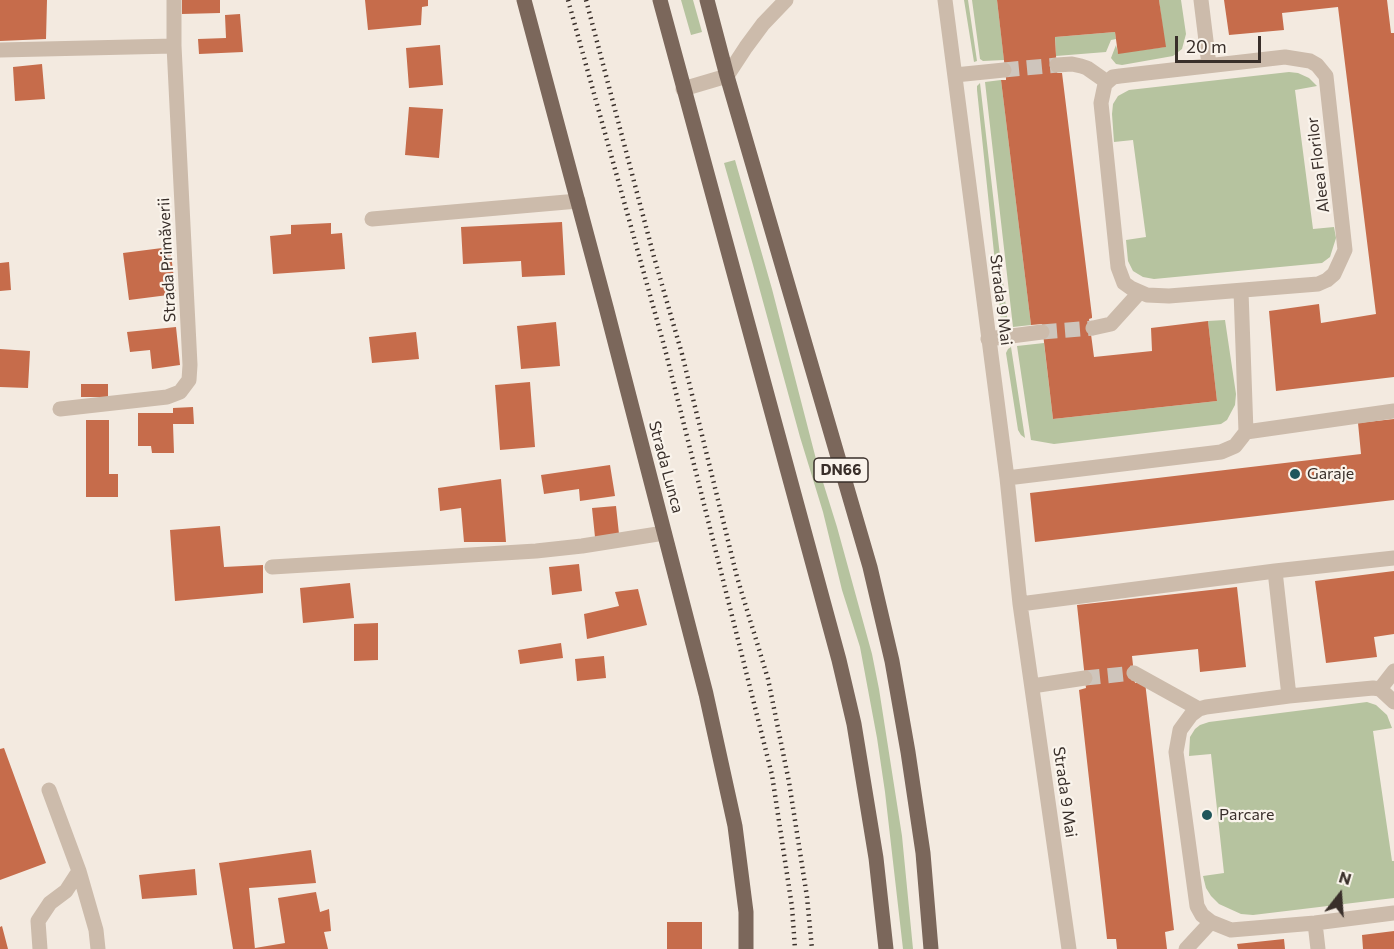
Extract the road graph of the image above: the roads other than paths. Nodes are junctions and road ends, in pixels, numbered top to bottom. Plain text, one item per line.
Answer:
1 (174, 0) edge
2 (524, 0) edge
3 (660, 0) edge
4 (706, 0) edge
5 (786, 0) edge
6 (945, 0) edge
7 (1201, 0) edge
8 (174, 46) junction
9 (0, 50) edge
10 (1057, 65) tunnel mouth
11 (1209, 65) junction
12 (1004, 70) tunnel mouth
13 (955, 75) junction
14 (727, 76) junction
15 (1107, 82) junction
16 (683, 89) junction
17 (578, 201) junction
18 (372, 219) dead end
19 (1240, 291) junction
20 (1140, 293) junction
21 (1093, 328) tunnel mouth
22 (1042, 332) tunnel mouth
23 (988, 339) junction
24 (60, 409) dead end
25 (1394, 411) edge
26 (1246, 432) junction
27 (1007, 478) junction
28 (664, 533) junction
29 (1394, 558) edge
30 (272, 567) dead end
31 (1275, 571) junction
32 (1020, 604) junction
33 (1394, 670) edge
34 (1134, 673) tunnel mouth
35 (1085, 678) tunnel mouth
36 (1032, 686) junction
37 (1380, 689) junction
38 (1290, 696) junction
39 (1394, 702) edge
40 (1199, 709) junction
41 (49, 790) dead end
42 (79, 871) junction
43 (1394, 913) edge
44 (1210, 922) junction
45 (1315, 923) junction
46 (40, 949) edge
47 (98, 949) edge
48 (746, 949) edge
49 (886, 949) edge
50 (932, 949) edge
51 (1069, 949) edge
52 (1186, 949) edge
53 (1318, 949) edge

1 - 8 street, Strada Primăverii
2 - 17 main road, Strada Lunca
3 - 16 main road, DN66
4 - 14 main road, DN66
5 - 14 street
6 - 13 street, Strada 9 Mai
7 - 11 street
8 - 9 street
8 - 24 street, Strada Primăverii
10 - 15 street
11 - 15 street
11 - 19 street, Aleea Florilor
12 - 13 street
13 - 23 street, Strada 9 Mai
14 - 16 street
14 - 50 main road, DN66
15 - 20 street
16 - 49 main road, DN66
17 - 18 street
17 - 28 main road, Strada Lunca
19 - 20 street
19 - 26 street
20 - 21 street
22 - 23 street
23 - 27 street, Strada 9 Mai
25 - 26 street
26 - 27 street
27 - 32 street, Strada 9 Mai
28 - 30 street
28 - 48 main road, Strada Lunca
29 - 31 street
31 - 32 street
31 - 38 street
32 - 36 street, Strada 9 Mai
33 - 37 street
34 - 40 street
35 - 36 street
36 - 51 street, Strada 9 Mai
37 - 38 street
37 - 39 street
38 - 40 street
40 - 44 street
41 - 42 street
42 - 46 street
42 - 47 street
43 - 45 street
44 - 45 street
44 - 52 street
45 - 53 street

